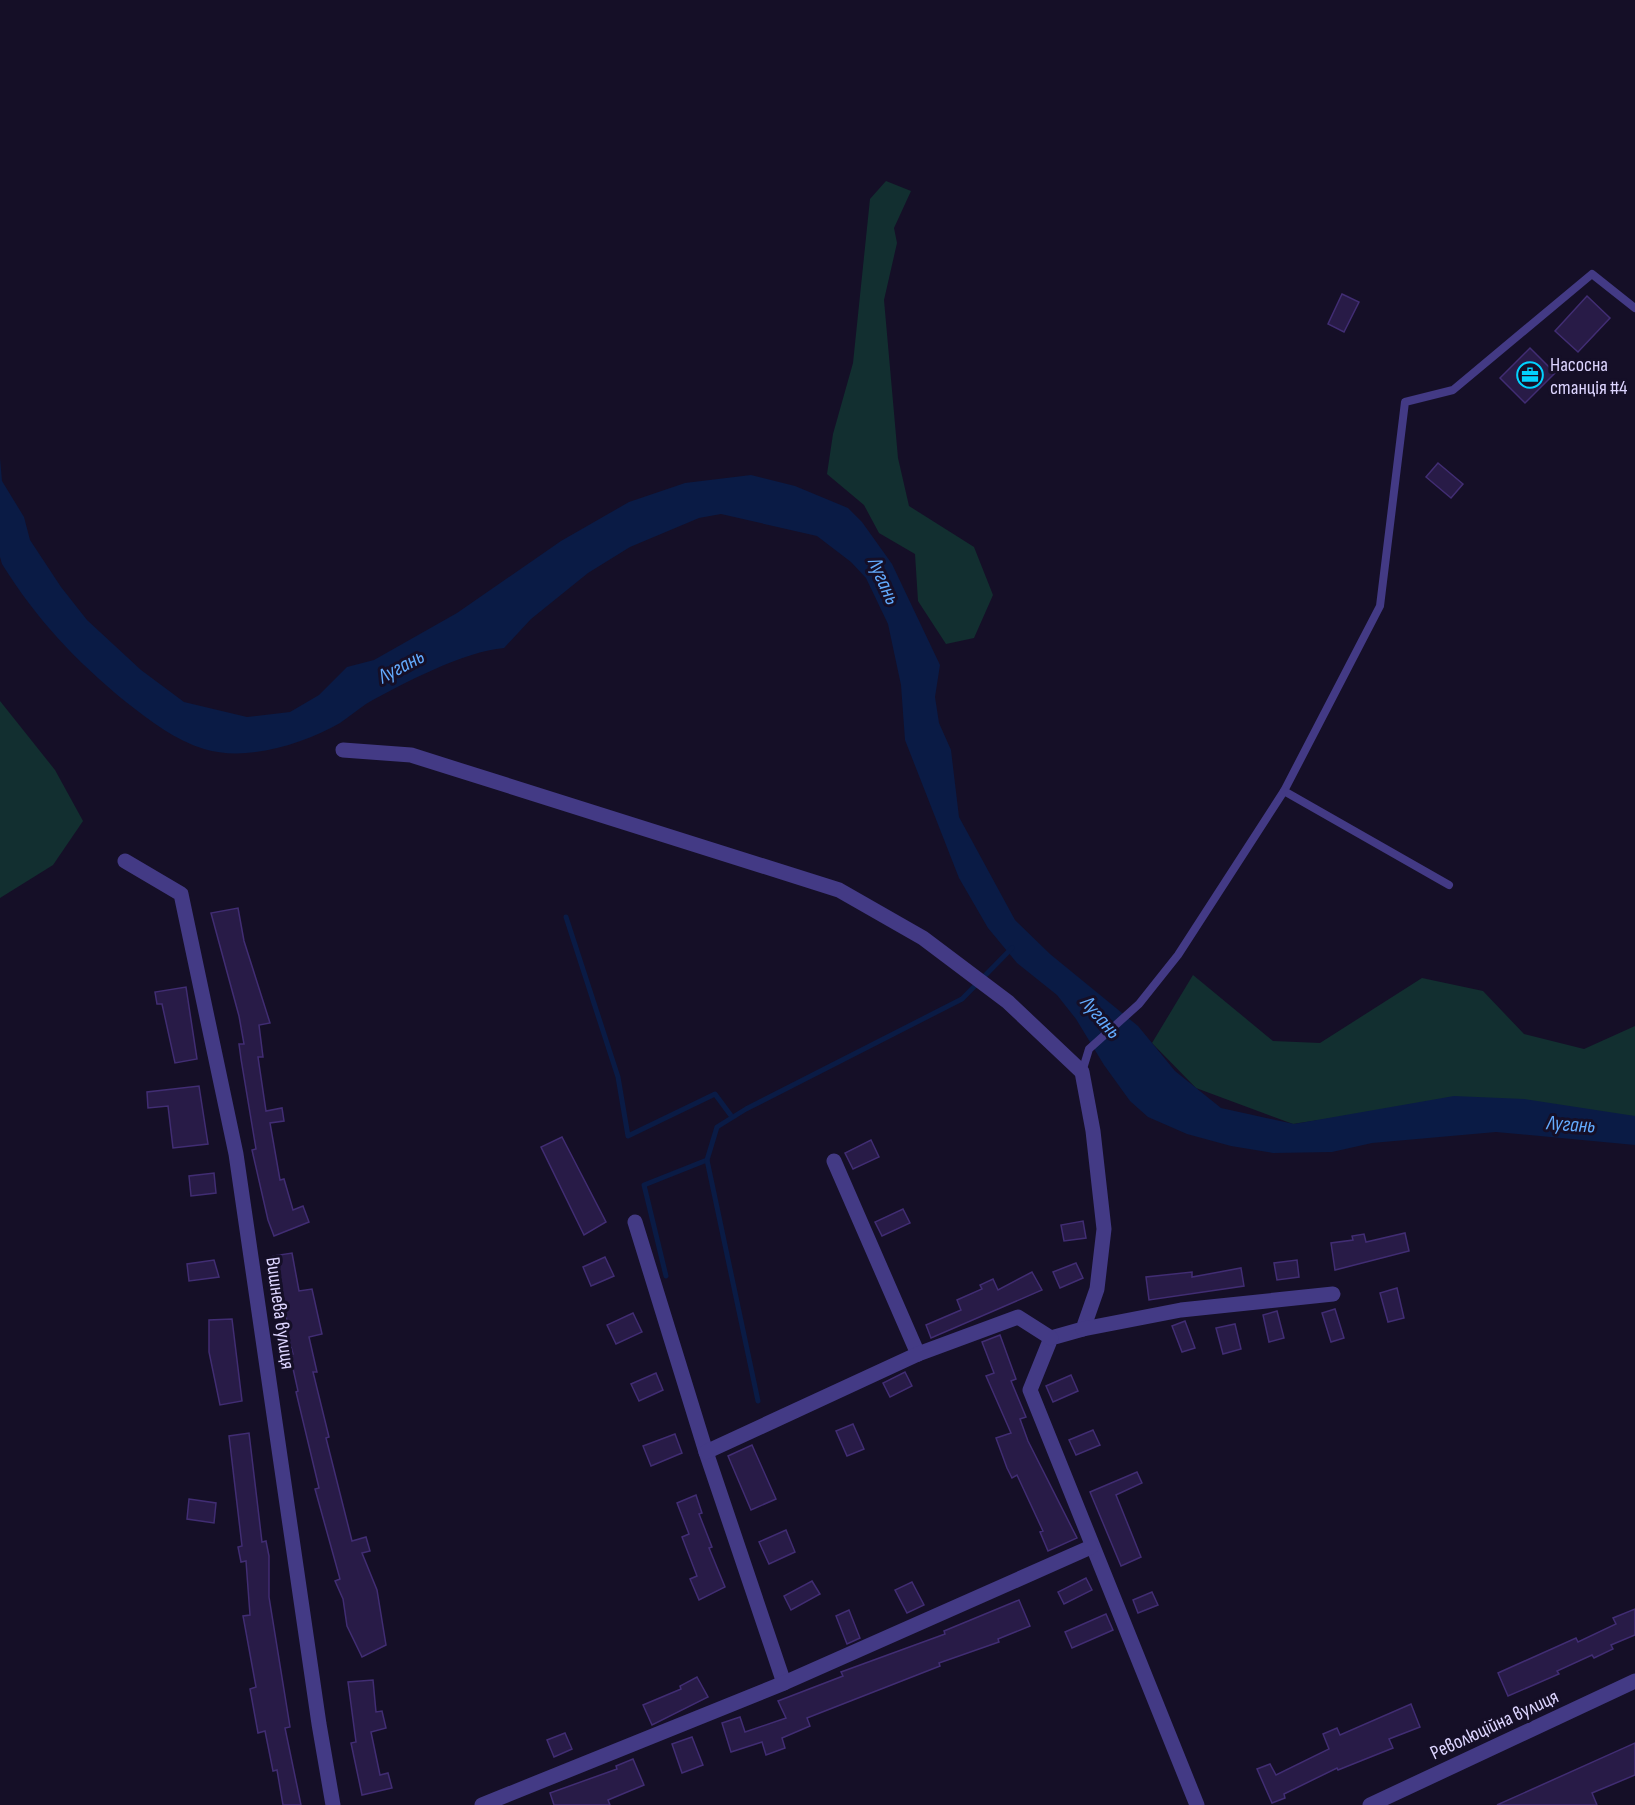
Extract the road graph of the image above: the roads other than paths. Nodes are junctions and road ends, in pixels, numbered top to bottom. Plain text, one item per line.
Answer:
1 (1635, 308) edge
2 (343, 750) dead end
3 (1284, 791) junction
4 (125, 861) dead end
5 (1449, 885) dead end
6 (1082, 1072) junction
7 (834, 1161) dead end
8 (635, 1221) dead end
9 (1333, 1294) dead end
10 (1083, 1329) junction
11 (1051, 1338) junction
12 (918, 1354) junction
13 (706, 1452) junction
14 (1091, 1547) junction
15 (1635, 1682) edge
16 (784, 1683) junction
17 (333, 1805) edge
18 (482, 1805) edge
19 (1197, 1805) edge
20 (1370, 1805) edge

1 - 3 lane
2 - 6 street
3 - 5 lane
3 - 6 lane
4 - 17 street, Вишнева вулиця
6 - 10 street
7 - 12 street
8 - 13 street
9 - 10 street
10 - 11 street
11 - 12 street
11 - 14 street
12 - 13 street
13 - 16 street
14 - 16 street
14 - 19 street
15 - 20 street, Революційна вулиця
16 - 18 street

